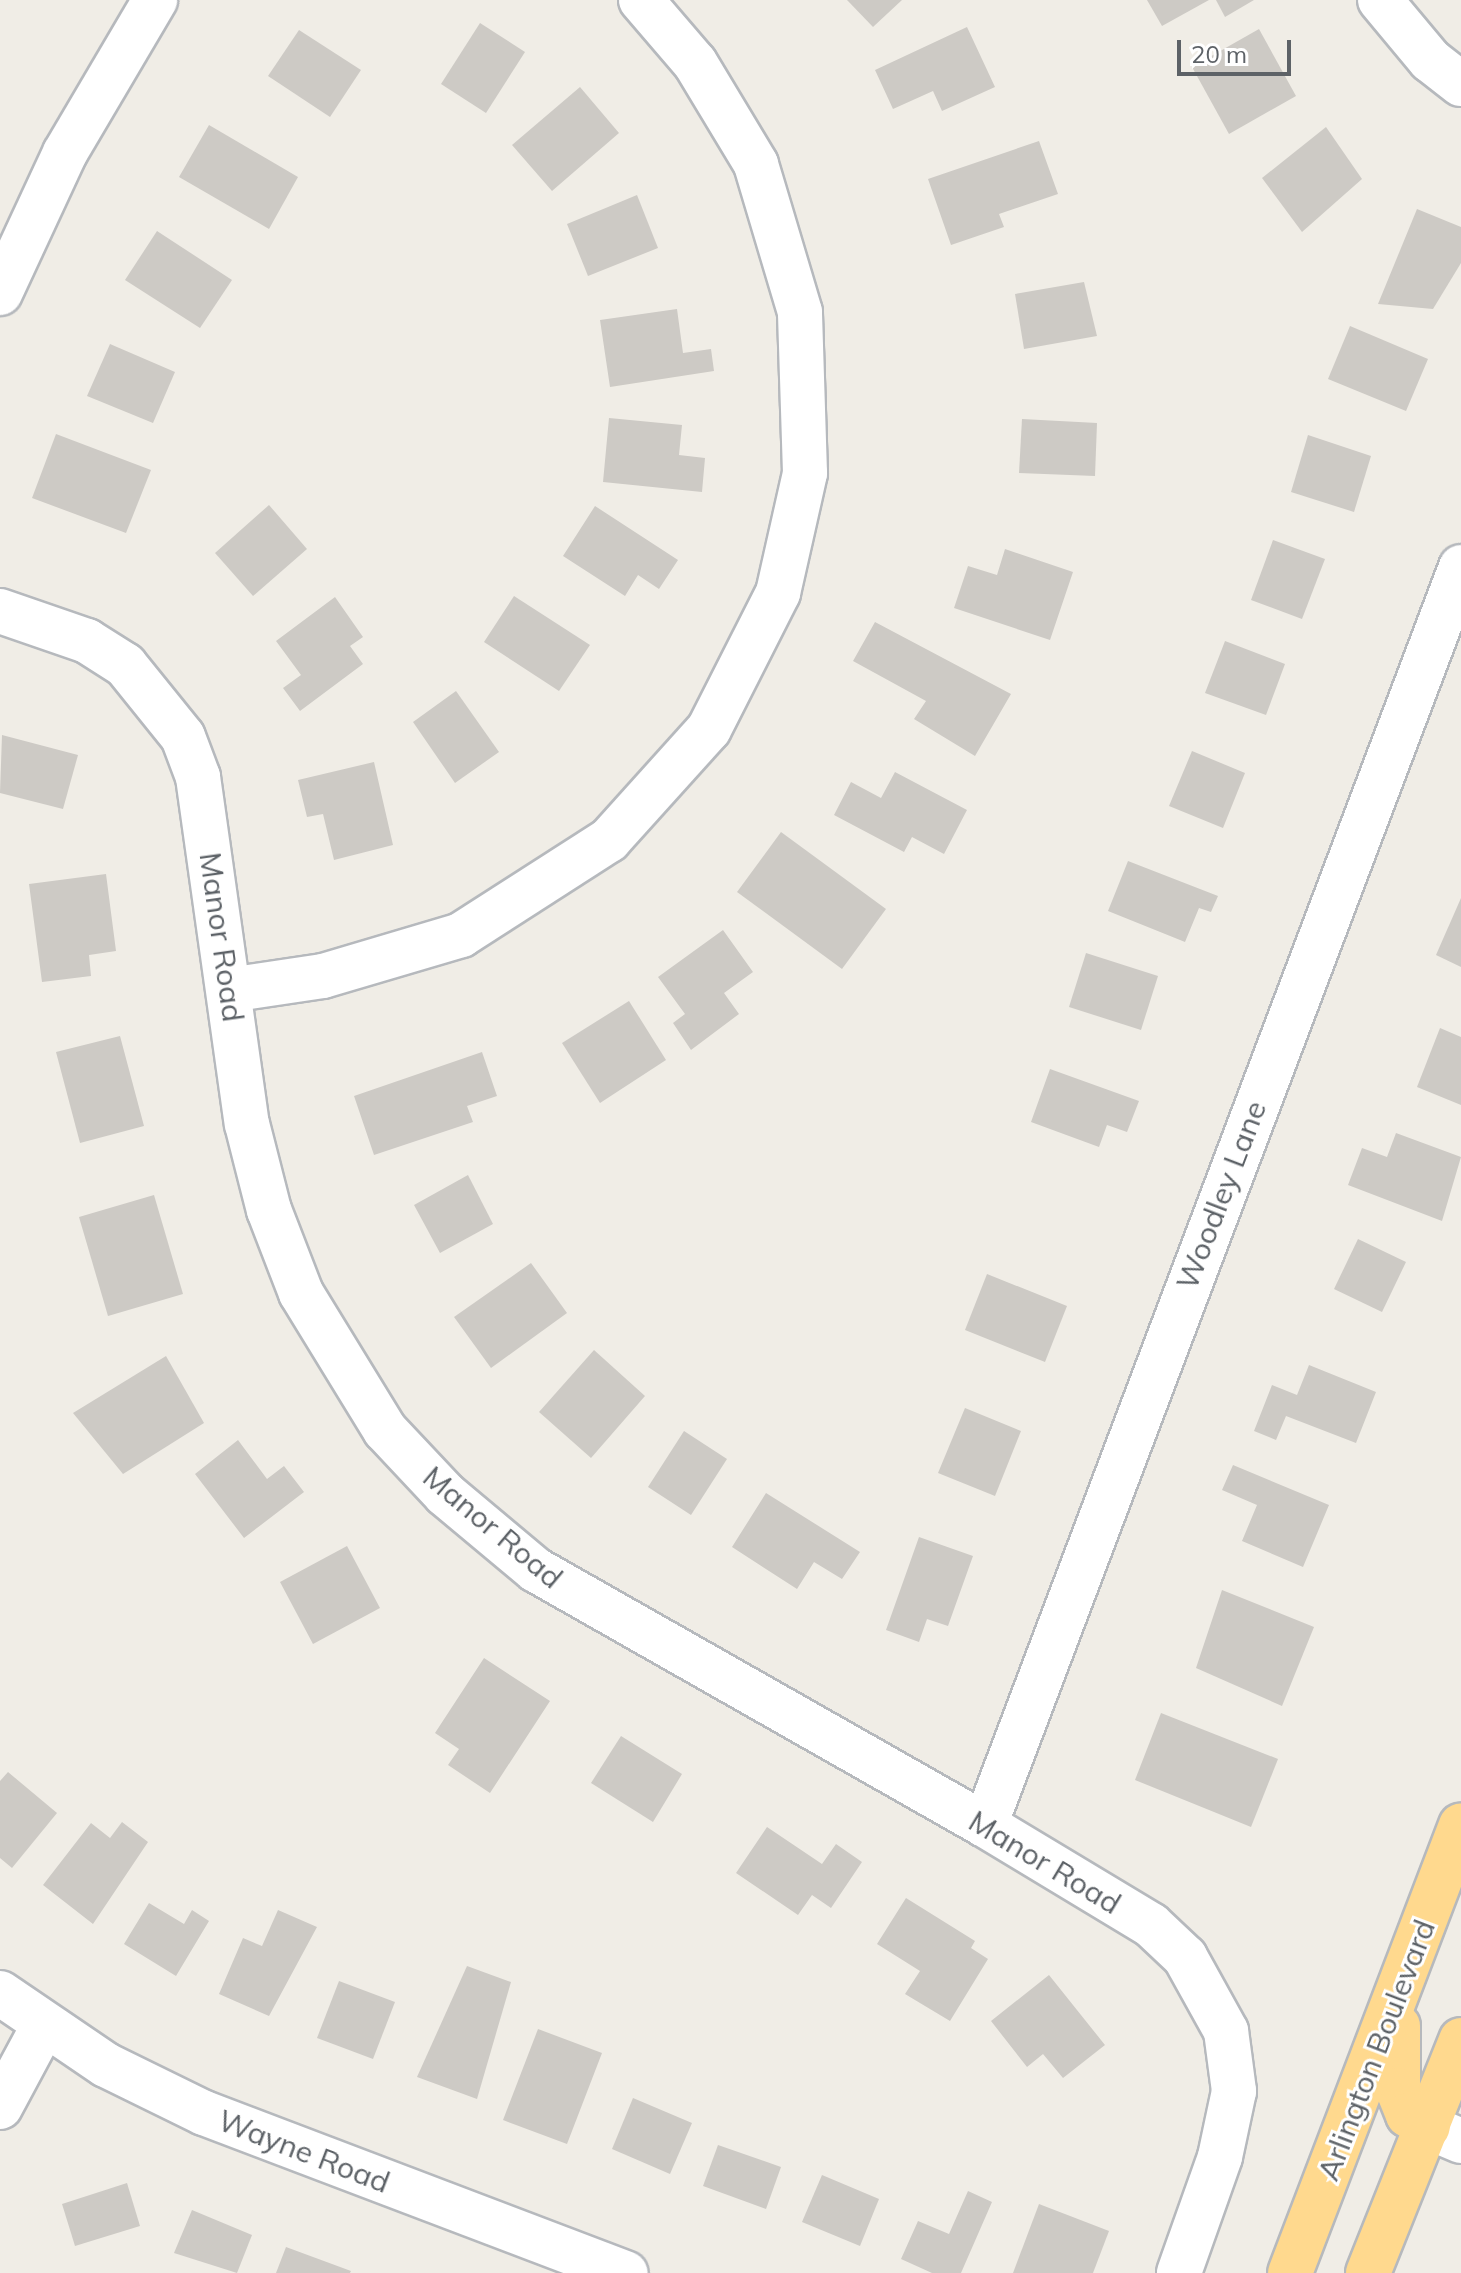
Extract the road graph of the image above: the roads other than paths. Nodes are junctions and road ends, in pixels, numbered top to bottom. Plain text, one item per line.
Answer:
1 (155, 0) edge
2 (641, 0) edge
3 (1380, 0) edge
4 (1461, 84) edge
5 (0, 293) edge
6 (1461, 567) edge
7 (0, 611) edge
8 (229, 990) junction
9 (985, 1825) junction
10 (1461, 1826) edge
11 (1401, 1987) junction
12 (0, 1993) edge
13 (44, 2025) junction
14 (1461, 2040) edge
15 (0, 2107) edge
16 (1444, 2134) edge
17 (626, 2273) edge
18 (1179, 2273) edge
19 (1290, 2273) edge
20 (1368, 2273) edge

1 - 5 street
2 - 8 street
3 - 4 street
6 - 9 street, Woodley Lane
7 - 8 street, Manor Road
8 - 9 street, Manor Road
9 - 18 street, Manor Road
10 - 11 highway, Arlington Boulevard
11 - 16 highway
11 - 19 highway, Arlington Boulevard
12 - 13 street, Wayne Road
13 - 15 street
13 - 17 street, Wayne Road
14 - 16 highway
16 - 20 highway

